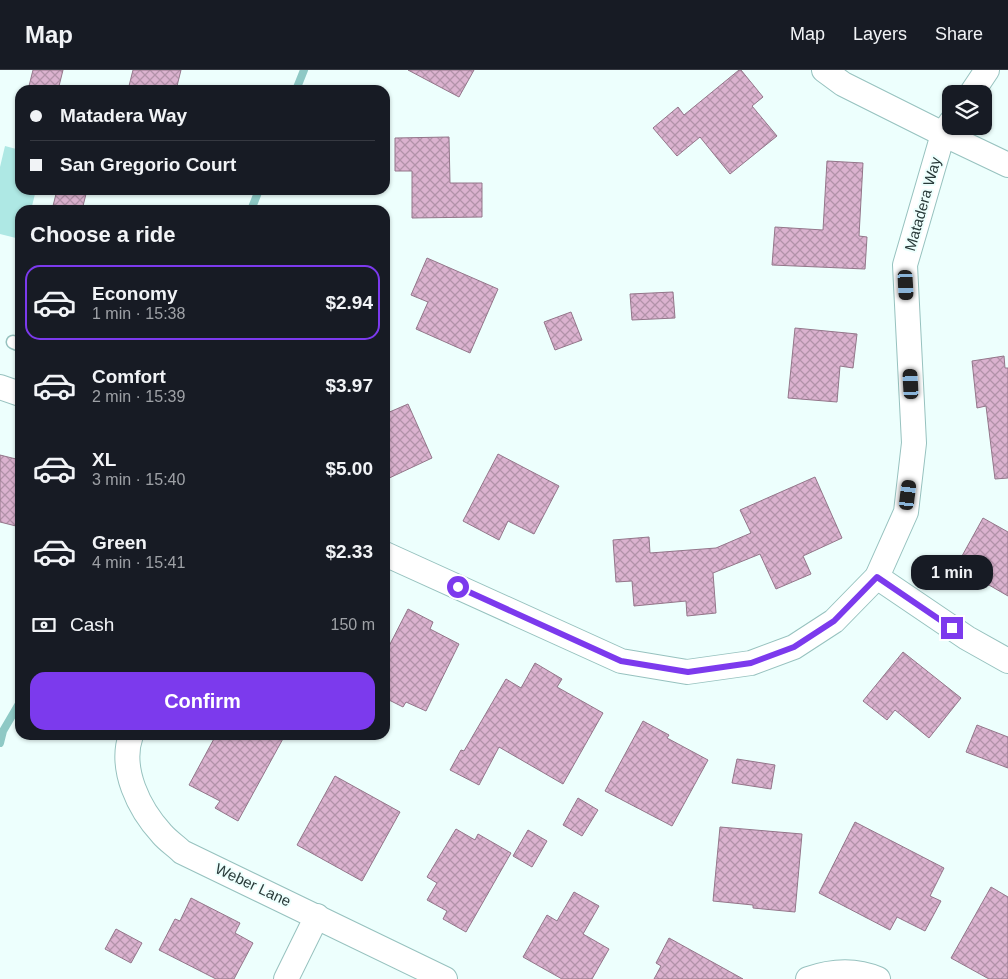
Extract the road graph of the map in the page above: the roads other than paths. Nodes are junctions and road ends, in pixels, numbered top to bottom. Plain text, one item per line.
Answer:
1 (824, 70) edge
2 (987, 70) edge
3 (977, 85) edge
4 (942, 126) edge
5 (945, 135) edge
6 (959, 135) edge
7 (1008, 165) edge
8 (0, 387) edge
9 (15, 392) edge
10 (390, 556) edge
11 (877, 577) junction
12 (1008, 661) edge
13 (129, 740) edge
14 (317, 916) junction
15 (286, 979) edge
16 (445, 979) edge
17 (808, 979) edge
18 (878, 979) edge

1 - 4 street
2 - 3 street
5 - 11 street, Matadera Way
6 - 7 street
8 - 9 street
10 - 11 street, Matadera Way
11 - 12 street
13 - 14 street, Weber Lane
14 - 15 street
14 - 16 street, Weber Lane
17 - 18 street

